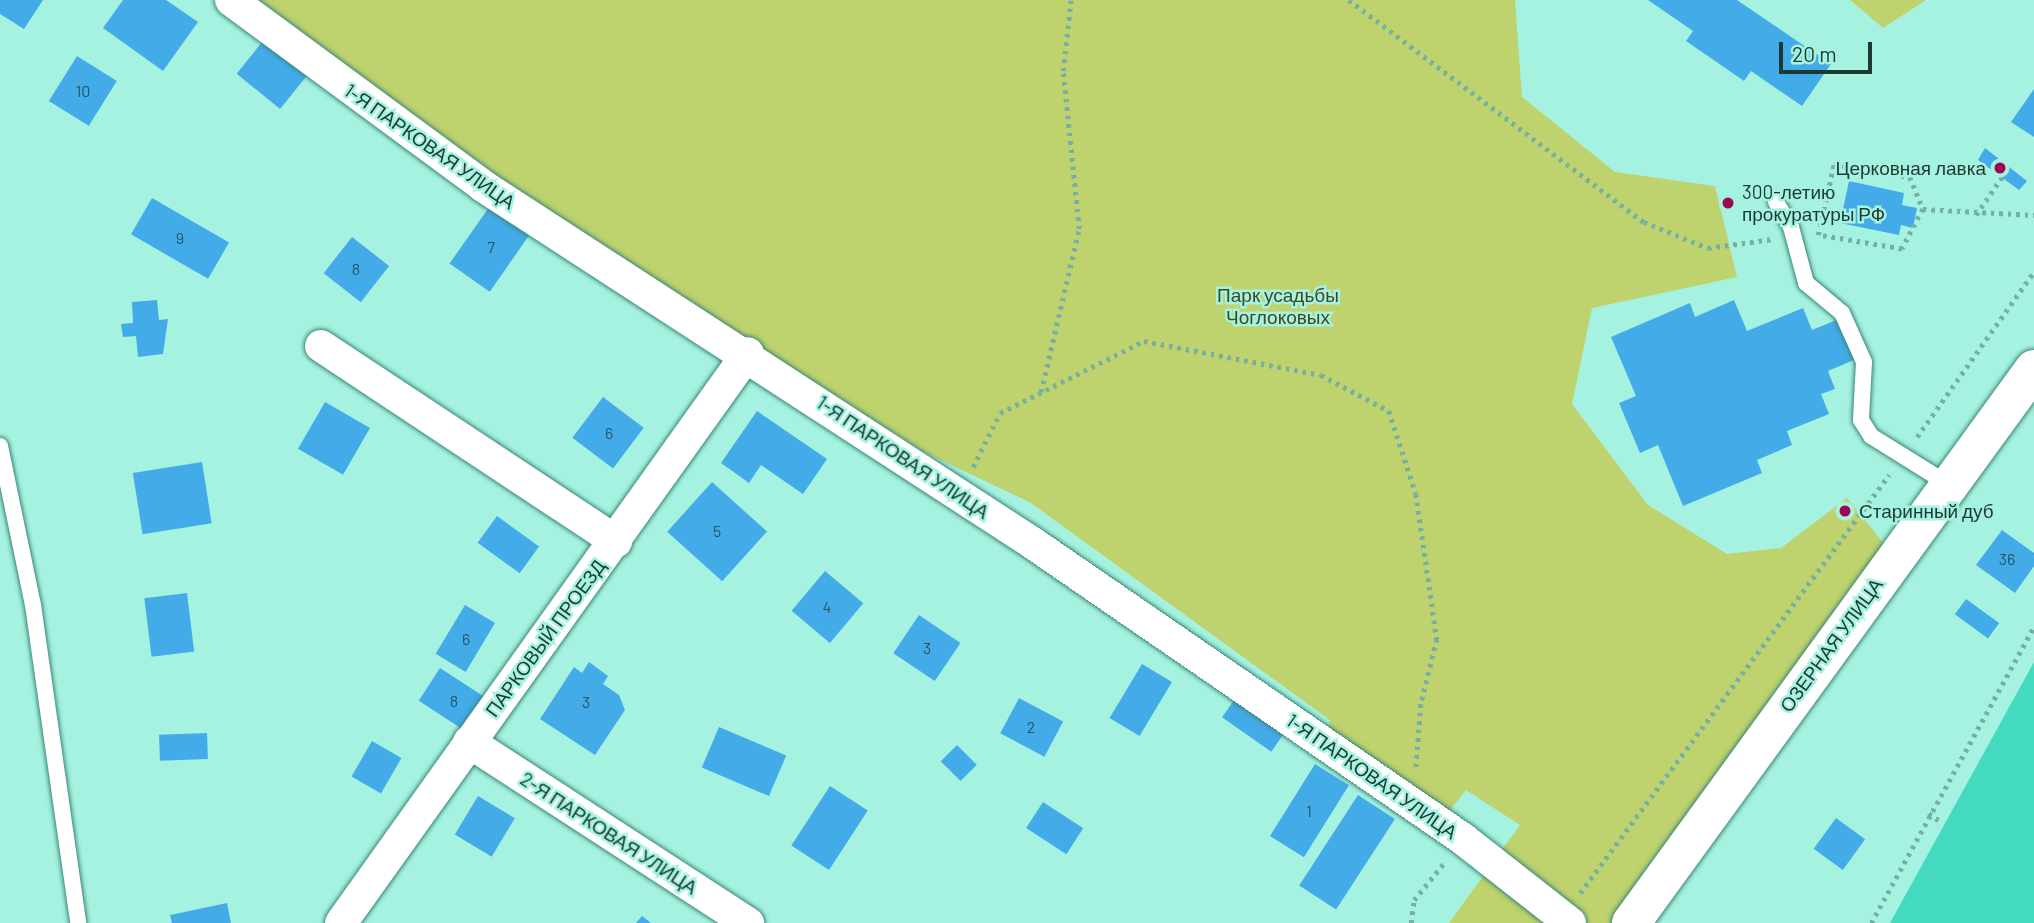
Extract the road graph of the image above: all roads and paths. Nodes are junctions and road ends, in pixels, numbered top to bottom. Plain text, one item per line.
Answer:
1 (231, 0) edge
2 (1071, 0) edge
3 (1349, 0) edge
4 (2002, 177) dead end
5 (1776, 202) dead end
6 (1923, 209) junction
7 (2034, 215) edge
8 (1976, 216) junction
9 (1793, 236) junction
10 (2034, 272) edge
11 (321, 345) dead end
12 (748, 353) junction
13 (2034, 369) edge
14 (1041, 393) junction
15 (0, 446) edge
16 (1905, 454) junction
17 (1948, 484) junction
18 (959, 494) junction
19 (616, 541) junction
20 (2034, 627) edge
21 (469, 742) junction
22 (1413, 805) junction
23 (1929, 813) junction
24 (1941, 822) dead end
25 (1463, 839) junction
26 (1566, 920) edge
27 (78, 923) edge
28 (341, 923) edge
29 (748, 923) edge
30 (1411, 923) edge
31 (1631, 923) edge
32 (1871, 923) edge

1 - 12 street, 1-Я ПАРКОВАЯ УЛИЦА
2 - 14 path
3 - 9 path
4 - 8 path
5 - 9 lane
6 - 6 path
6 - 8 path
7 - 8 path
9 - 16 lane
10 - 16 path
11 - 19 street
12 - 18 street, 1-Я ПАРКОВАЯ УЛИЦА
12 - 19 street, ПАРКОВЫЙ ПРОЕЗД
13 - 17 main road, ОЗЕРНАЯ УЛИЦА
14 - 18 path
14 - 22 path
15 - 27 lane
16 - 17 lane
16 - 26 path
17 - 31 main road, ОЗЕРНАЯ УЛИЦА
18 - 22 street, 1-Я ПАРКОВАЯ УЛИЦА
19 - 21 street, ПАРКОВЫЙ ПРОЕЗД
20 - 23 path
21 - 28 street, ПАРКОВЫЙ ПРОЕЗД
21 - 29 street, 2-Я ПАРКОВАЯ УЛИЦА
22 - 25 street, 1-Я ПАРКОВАЯ УЛИЦА
23 - 24 path
23 - 32 path
25 - 26 street, 1-Я ПАРКОВАЯ УЛИЦА
25 - 30 path

